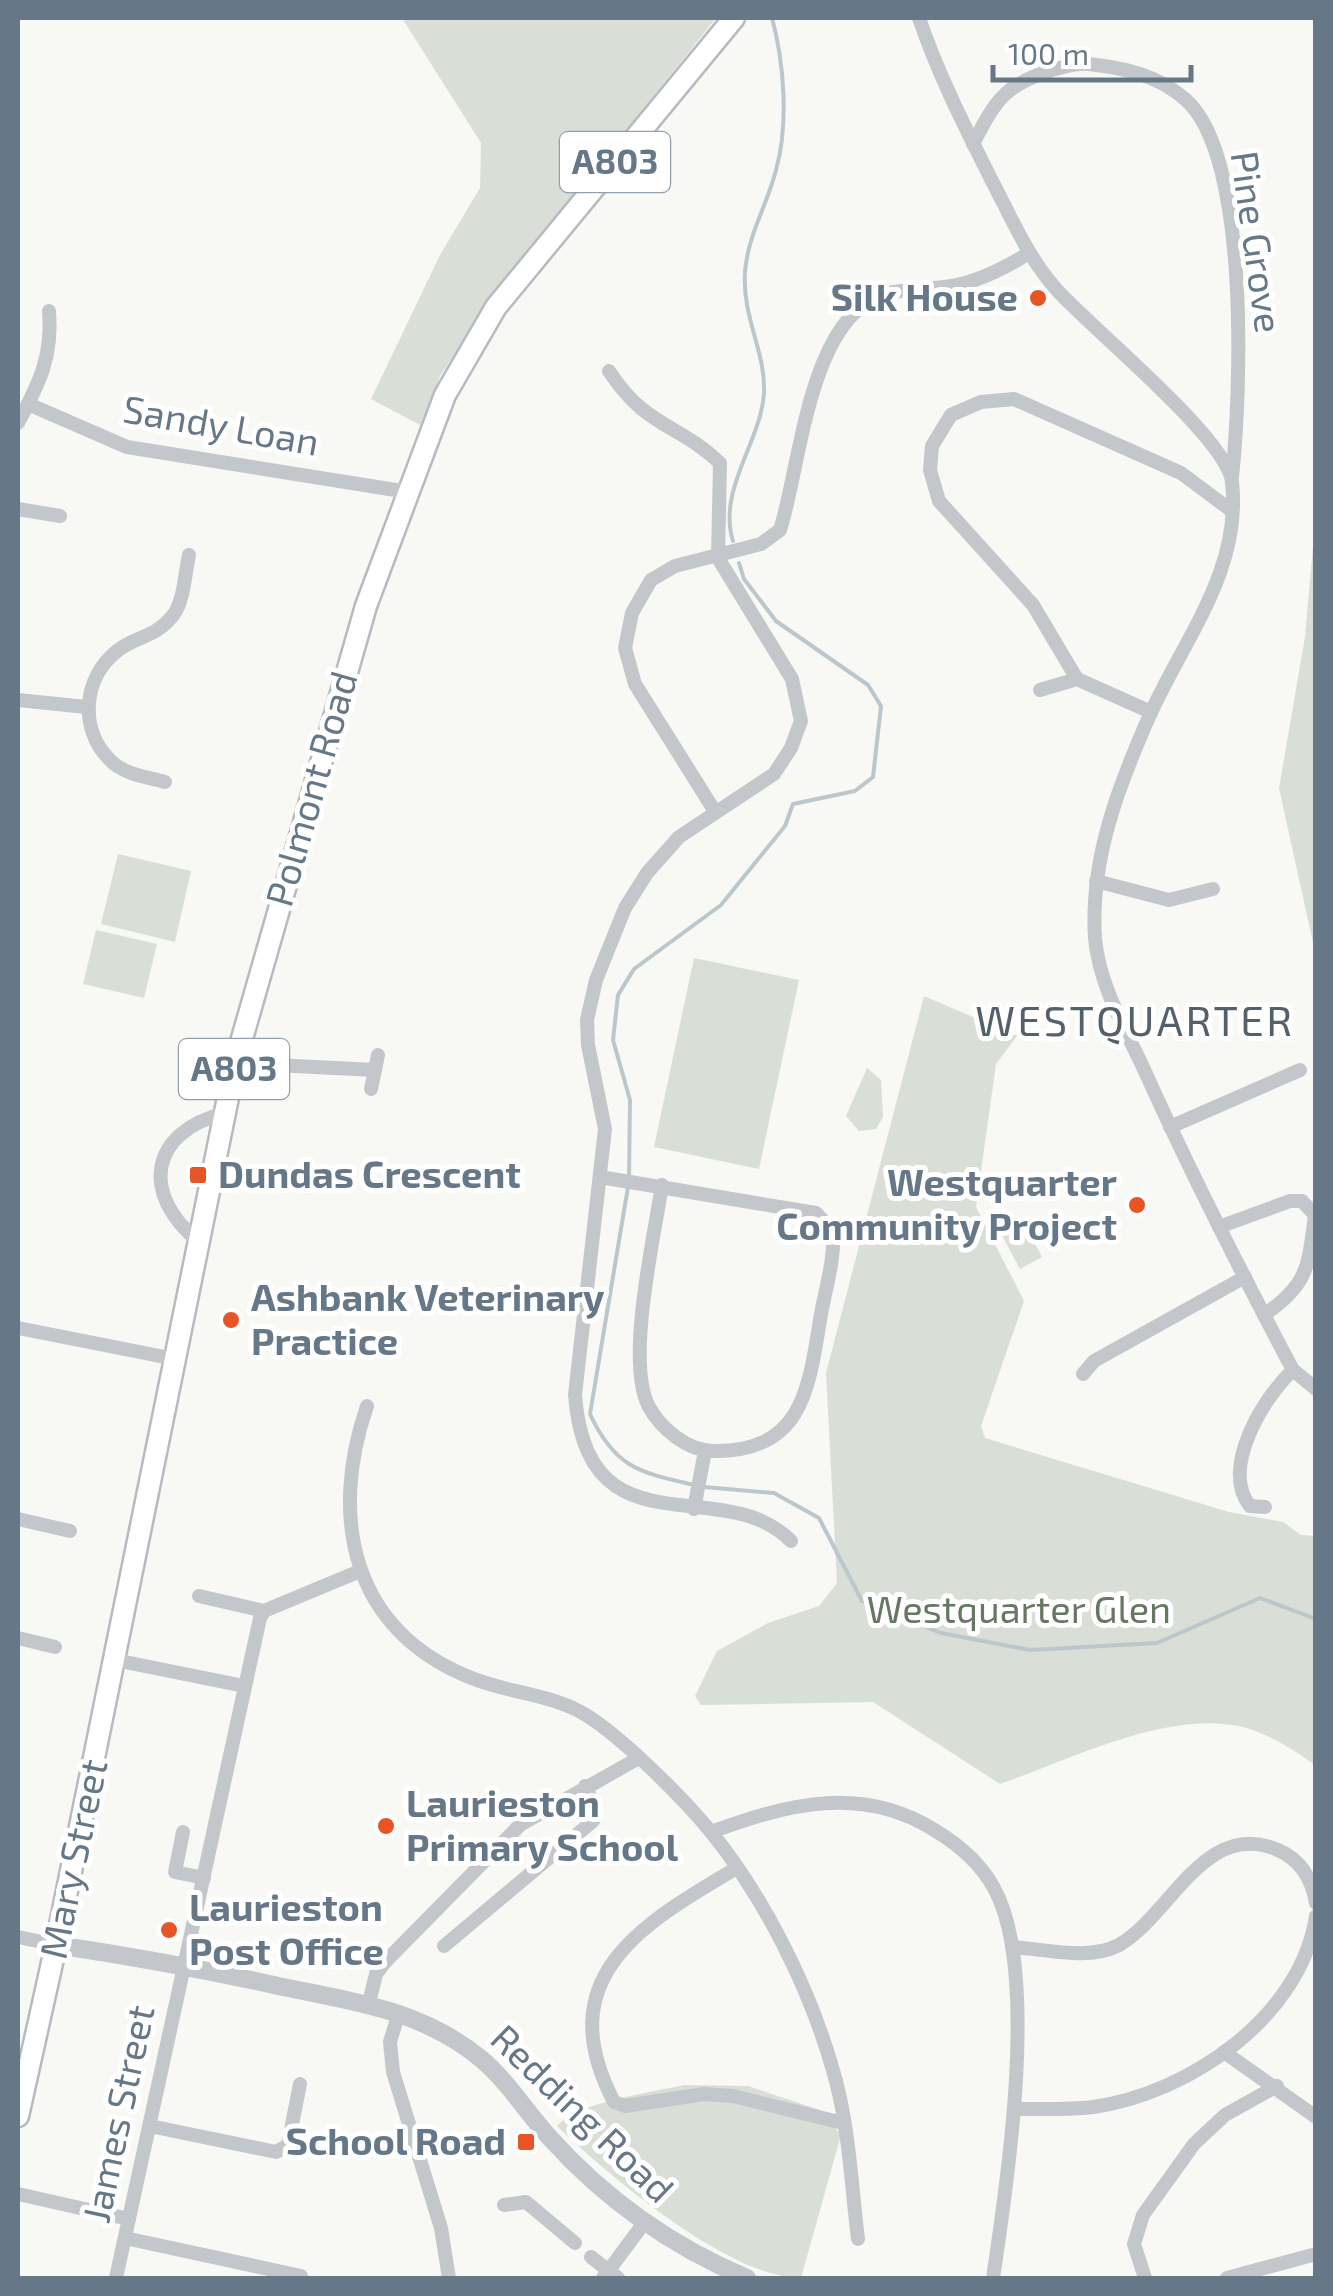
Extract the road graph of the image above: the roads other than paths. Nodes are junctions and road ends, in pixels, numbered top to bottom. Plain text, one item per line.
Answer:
1 (734, 18) edge
2 (919, 18) edge
3 (973, 144) junction
4 (1029, 253) junction
5 (49, 311) dead end
6 (609, 371) dead end
7 (28, 404) junction
8 (18, 423) edge
9 (1232, 477) junction
10 (408, 492) junction
11 (18, 509) edge
12 (1232, 512) junction
13 (60, 516) dead end
14 (189, 555) dead end
15 (718, 558) junction
16 (1077, 679) junction
17 (1040, 690) dead end
18 (18, 700) edge
19 (86, 706) junction
20 (1151, 712) junction
21 (165, 782) dead end
22 (714, 810) junction
23 (1096, 881) junction
24 (1214, 889) dead end
25 (235, 1063) junction
26 (1300, 1070) dead end
27 (370, 1089) dead end
28 (225, 1113) junction
29 (1170, 1128) junction
30 (600, 1177) junction
31 (662, 1185) junction
32 (1219, 1228) junction
33 (199, 1242) junction
34 (1245, 1277) junction
35 (1264, 1315) junction
36 (18, 1328) edge
37 (176, 1359) junction
38 (1293, 1370) junction
39 (1083, 1374) dead end
40 (1316, 1389) edge
41 (366, 1406) dead end
42 (705, 1451) junction
43 (1265, 1507) dead end
44 (694, 1509) junction
45 (18, 1519) edge
46 (70, 1531) dead end
47 (791, 1542) dead end
48 (360, 1571) junction
49 (199, 1596) dead end
50 (264, 1610) junction
51 (18, 1638) edge
52 (55, 1647) dead end
53 (120, 1661) junction
54 (244, 1686) junction
55 (637, 1759) junction
56 (586, 1786) junction
57 (183, 1832) dead end
58 (711, 1832) junction
59 (735, 1869) junction
60 (204, 1878) junction
61 (1316, 1904) edge
62 (1316, 1916) edge
63 (18, 1937) edge
64 (56, 1945) junction
65 (444, 1946) dead end
66 (1013, 1947) junction
67 (184, 1964) junction
68 (369, 2003) junction
69 (398, 2012) junction
70 (1224, 2052) junction
71 (300, 2084) dead end
72 (1277, 2086) junction
73 (1016, 2110) junction
74 (18, 2116) edge
75 (1316, 2117) edge
76 (843, 2123) junction
77 (150, 2126) junction
78 (18, 2194) edge
79 (504, 2205) dead end
80 (129, 2219) junction
81 (644, 2223) junction
82 (125, 2238) junction
83 (858, 2239) dead end
84 (575, 2243) dead end
85 (1316, 2254) edge
86 (591, 2257) dead end
87 (262, 2273) edge
88 (300, 2276) edge
89 (610, 2276) edge
90 (1256, 2276) edge
91 (116, 2278) edge
92 (449, 2278) edge
93 (747, 2278) edge
94 (993, 2278) edge
95 (1145, 2278) edge
96 (1226, 2278) edge

1 - 10 main road, Polmont Road / A803
2 - 3 street
3 - 4 street
3 - 9 street, Pine Grove
4 - 9 street
4 - 15 street
5 - 7 street
6 - 15 street
7 - 8 street
7 - 10 street, Sandy Loan
9 - 12 street, Pine Grove
10 - 25 main road, Polmont Road / A803
11 - 13 street
12 - 16 street
12 - 20 street, Pine Grove
14 - 19 street
15 - 22 street
15 - 22 street
16 - 17 street
16 - 20 street
18 - 19 street
19 - 21 street
20 - 23 street, Pine Grove
22 - 30 street
23 - 24 street
23 - 29 street, Pine Grove
25 - 27 street
25 - 28 main road, Polmont Road / A803
26 - 29 street
28 - 33 main road, Polmont Road / A803
28 - 33 street
29 - 32 street, Pine Grove
30 - 31 street
30 - 44 street
31 - 42 street
31 - 42 street
32 - 34 street, Pine Grove
32 - 35 street
33 - 37 main road, Polmont Road / A803
34 - 35 street, Pine Grove
34 - 39 street
35 - 38 street, Pine Grove
36 - 37 street
37 - 53 main road, Polmont Road / A803
38 - 40 street
38 - 43 street
41 - 48 street
42 - 44 street
44 - 47 street
45 - 46 street
48 - 50 street
48 - 55 street
49 - 50 street
50 - 54 street, James Street
51 - 52 street
53 - 54 street
53 - 64 main road, Mary Street / A803
54 - 60 street, James Street
55 - 56 street
55 - 58 street
56 - 65 street
56 - 68 street
57 - 60 street
58 - 59 street
58 - 66 street
59 - 76 street
59 - 76 street
60 - 67 street, James Street
61 - 66 street
62 - 70 street
63 - 64 street
64 - 67 street, Redding Road
64 - 74 main road, Mary Street / A803
66 - 73 street
67 - 68 street, Redding Road
67 - 77 street, James Street
68 - 69 street, Redding Road
69 - 81 street, Redding Road
69 - 92 street
70 - 72 street
70 - 73 street
71 - 77 street
72 - 75 street
72 - 95 street
73 - 94 street
76 - 83 street
77 - 80 street, James Street
78 - 80 street
79 - 84 street
80 - 82 street, James Street
81 - 89 street
81 - 93 street, Redding Road
82 - 87 street
82 - 91 street, James Street
85 - 90 street
86 - 89 street
87 - 88 street
90 - 96 street

